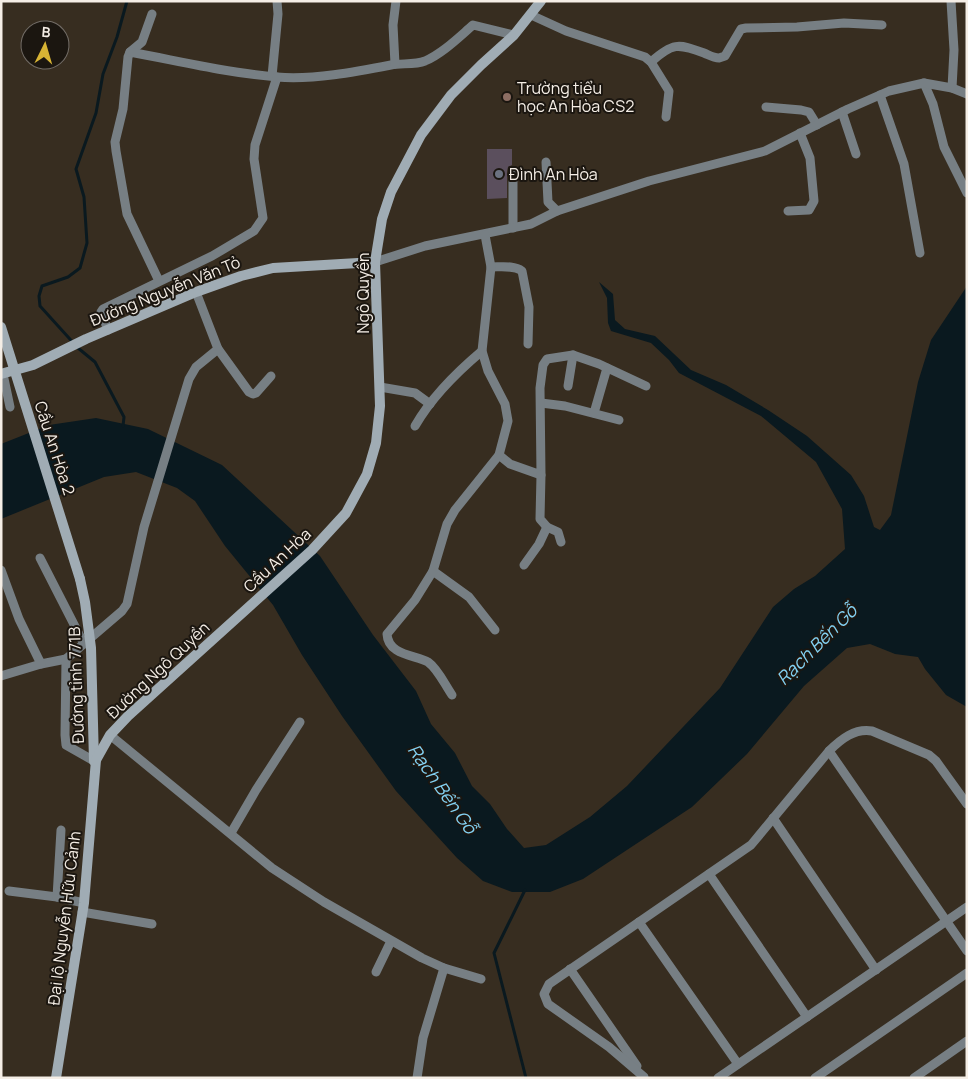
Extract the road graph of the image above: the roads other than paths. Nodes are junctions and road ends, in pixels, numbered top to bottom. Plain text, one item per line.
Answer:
1 (277, 1) edge
2 (396, 1) edge
3 (541, 1) edge
4 (951, 1) edge
5 (152, 14) dead end
6 (531, 15) junction
7 (882, 25) dead end
8 (514, 34) junction
9 (130, 52) junction
10 (651, 62) junction
11 (395, 64) junction
12 (274, 76) junction
13 (924, 83) junction
14 (952, 88) junction
15 (967, 94) edge
16 (880, 95) junction
17 (766, 107) dead end
18 (842, 112) junction
19 (666, 117) dead end
20 (817, 125) junction
21 (800, 133) junction
22 (856, 154) dead end
23 (546, 162) dead end
24 (513, 170) dead end
25 (967, 193) edge
26 (558, 211) junction
27 (788, 211) dead end
28 (513, 228) junction
29 (485, 235) junction
30 (920, 253) dead end
31 (375, 262) junction
32 (491, 268) junction
33 (159, 281) junction
34 (196, 292) junction
35 (1, 328) edge
36 (108, 330) junction
37 (528, 344) dead end
38 (218, 349) junction
39 (482, 351) junction
40 (573, 356) junction
41 (607, 368) junction
42 (2, 374) edge
43 (271, 376) dead end
44 (568, 386) dead end
45 (646, 386) dead end
46 (380, 387) junction
47 (541, 403) junction
48 (430, 404) junction
49 (10, 407) dead end
50 (594, 413) junction
51 (619, 420) dead end
52 (415, 426) dead end
53 (499, 455) junction
54 (541, 475) junction
55 (346, 513) joint
56 (547, 527) junction
57 (561, 542) dead end
58 (40, 558) dead end
59 (524, 566) dead end
60 (1, 570) edge
61 (434, 571) junction
62 (80, 579) joint
63 (226, 627) joint
64 (496, 630) dead end
65 (87, 641) junction
66 (66, 659) junction
67 (41, 664) junction
68 (1, 676) edge
69 (452, 694) dead end
70 (300, 722) dead end
71 (110, 736) junction
72 (829, 751) junction
73 (95, 761) junction
74 (967, 804) edge
75 (773, 818) junction
76 (60, 830) dead end
77 (231, 834) junction
78 (709, 874) junction
79 (9, 891) dead end
80 (57, 897) junction
81 (83, 908) junction
82 (967, 908) edge
83 (639, 922) junction
84 (946, 922) junction
85 (152, 924) dead end
86 (391, 941) junction
87 (967, 951) edge
88 (444, 968) junction
89 (570, 969) junction
90 (876, 970) junction
91 (376, 972) dead end
92 (967, 973) edge
93 (481, 979) dead end
94 (807, 1016) junction
95 (967, 1041) edge
96 (738, 1064) junction
97 (645, 1077) edge
98 (56, 1078) edge
99 (417, 1078) edge
100 (718, 1078) edge
101 (815, 1078) edge
102 (914, 1078) edge

1 - 12 street
2 - 11 street
3 - 6 street, Ngô Quyền
4 - 14 street
5 - 9 street
6 - 8 street, Ngô Quyền
6 - 10 street
7 - 10 street
8 - 11 street
8 - 31 street, Ngô Quyền
9 - 12 street
9 - 33 street
10 - 19 street
11 - 12 street
12 - 33 street
13 - 14 street
13 - 16 street
13 - 25 street
14 - 15 street
16 - 18 street
16 - 30 street
17 - 20 street
18 - 20 street
18 - 22 street
20 - 21 street
21 - 26 street
21 - 27 street
23 - 26 street
24 - 28 street
26 - 28 street
28 - 29 street
29 - 31 street
29 - 32 street
31 - 34 street, Đường Nguyễn Văn Tỏ
31 - 46 street, Ngô Quyền
32 - 37 street
32 - 39 street
33 - 36 street
34 - 36 street, Đường Nguyễn Văn Tỏ
34 - 38 street
35 - 62 street, Cầu An Hòa 2, bridge
36 - 42 street, Đường Nguyễn Văn Tỏ
38 - 43 street
38 - 65 street
39 - 48 street
39 - 53 street
40 - 41 street
40 - 44 street
40 - 47 street
41 - 45 street
41 - 50 street
42 - 49 street
46 - 48 street
46 - 55 street, Ngô Quyền
47 - 50 street
47 - 54 street
48 - 52 street
50 - 51 street
53 - 54 street
53 - 61 street
54 - 56 street
55 - 63 street, Cầu An Hòa
56 - 57 street
56 - 59 street
58 - 65 street
60 - 67 street
61 - 64 street
61 - 69 street
62 - 65 street, Đường tỉnh 771B
63 - 71 street, Đường Ngô Quyền
65 - 66 street
65 - 73 street, Đường tỉnh 771B
66 - 67 street
66 - 73 street
67 - 68 street
70 - 77 street
71 - 73 street, Đường tỉnh 771B
71 - 77 street
72 - 74 street
72 - 75 street
72 - 84 street
73 - 81 street, Đại lộ Nguyễn Hữu Cảnh
75 - 78 street
75 - 90 street
76 - 80 street
77 - 86 street
78 - 83 street
78 - 94 street
79 - 80 street
80 - 81 street
81 - 85 street
81 - 98 street, Đại lộ Nguyễn Hữu Cảnh
82 - 84 street
83 - 89 street
83 - 96 street
84 - 87 street
84 - 90 street
86 - 88 street
86 - 91 street
88 - 93 street
88 - 99 street
89 - 97 street
89 - 97 street
90 - 94 street
92 - 101 street
94 - 96 street
95 - 102 street
96 - 100 street

